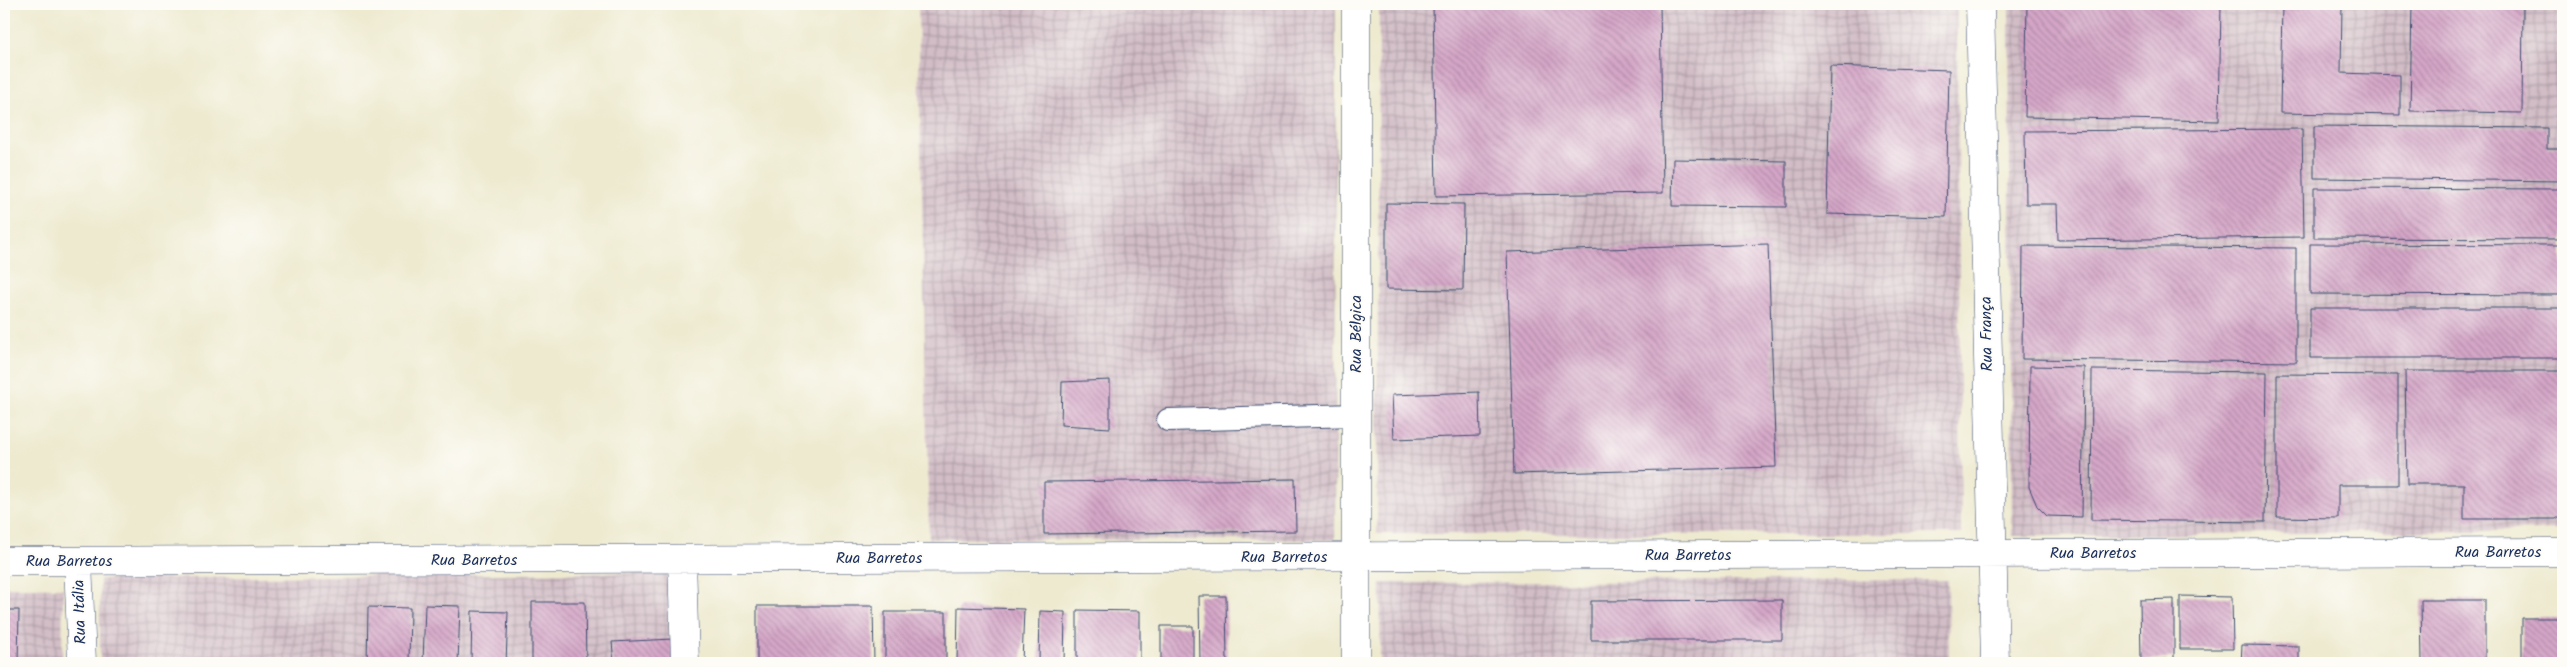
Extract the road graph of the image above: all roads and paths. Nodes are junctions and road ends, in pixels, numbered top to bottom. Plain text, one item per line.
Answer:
1 (1356, 4) edge
2 (1980, 4) edge
3 (1356, 415) junction
4 (1168, 420) dead end
5 (2563, 552) edge
6 (1991, 553) junction
7 (1356, 557) junction
8 (682, 559) junction
9 (78, 561) junction
10 (4, 562) edge
11 (82, 663) edge
12 (685, 663) edge
13 (1356, 663) edge
14 (1995, 663) edge

1 - 3 street, Rua Bélgica
2 - 6 street, Rua França
3 - 4 lane
3 - 7 street, Rua Bélgica
5 - 6 street, Rua Barretos
6 - 7 street, Rua Barretos
6 - 14 street, Rua França
7 - 8 street, Rua Barretos
7 - 13 street, Rua Bélgica
8 - 9 street, Rua Barretos
8 - 12 street
9 - 10 street, Rua Barretos
9 - 11 street, Rua Itália

